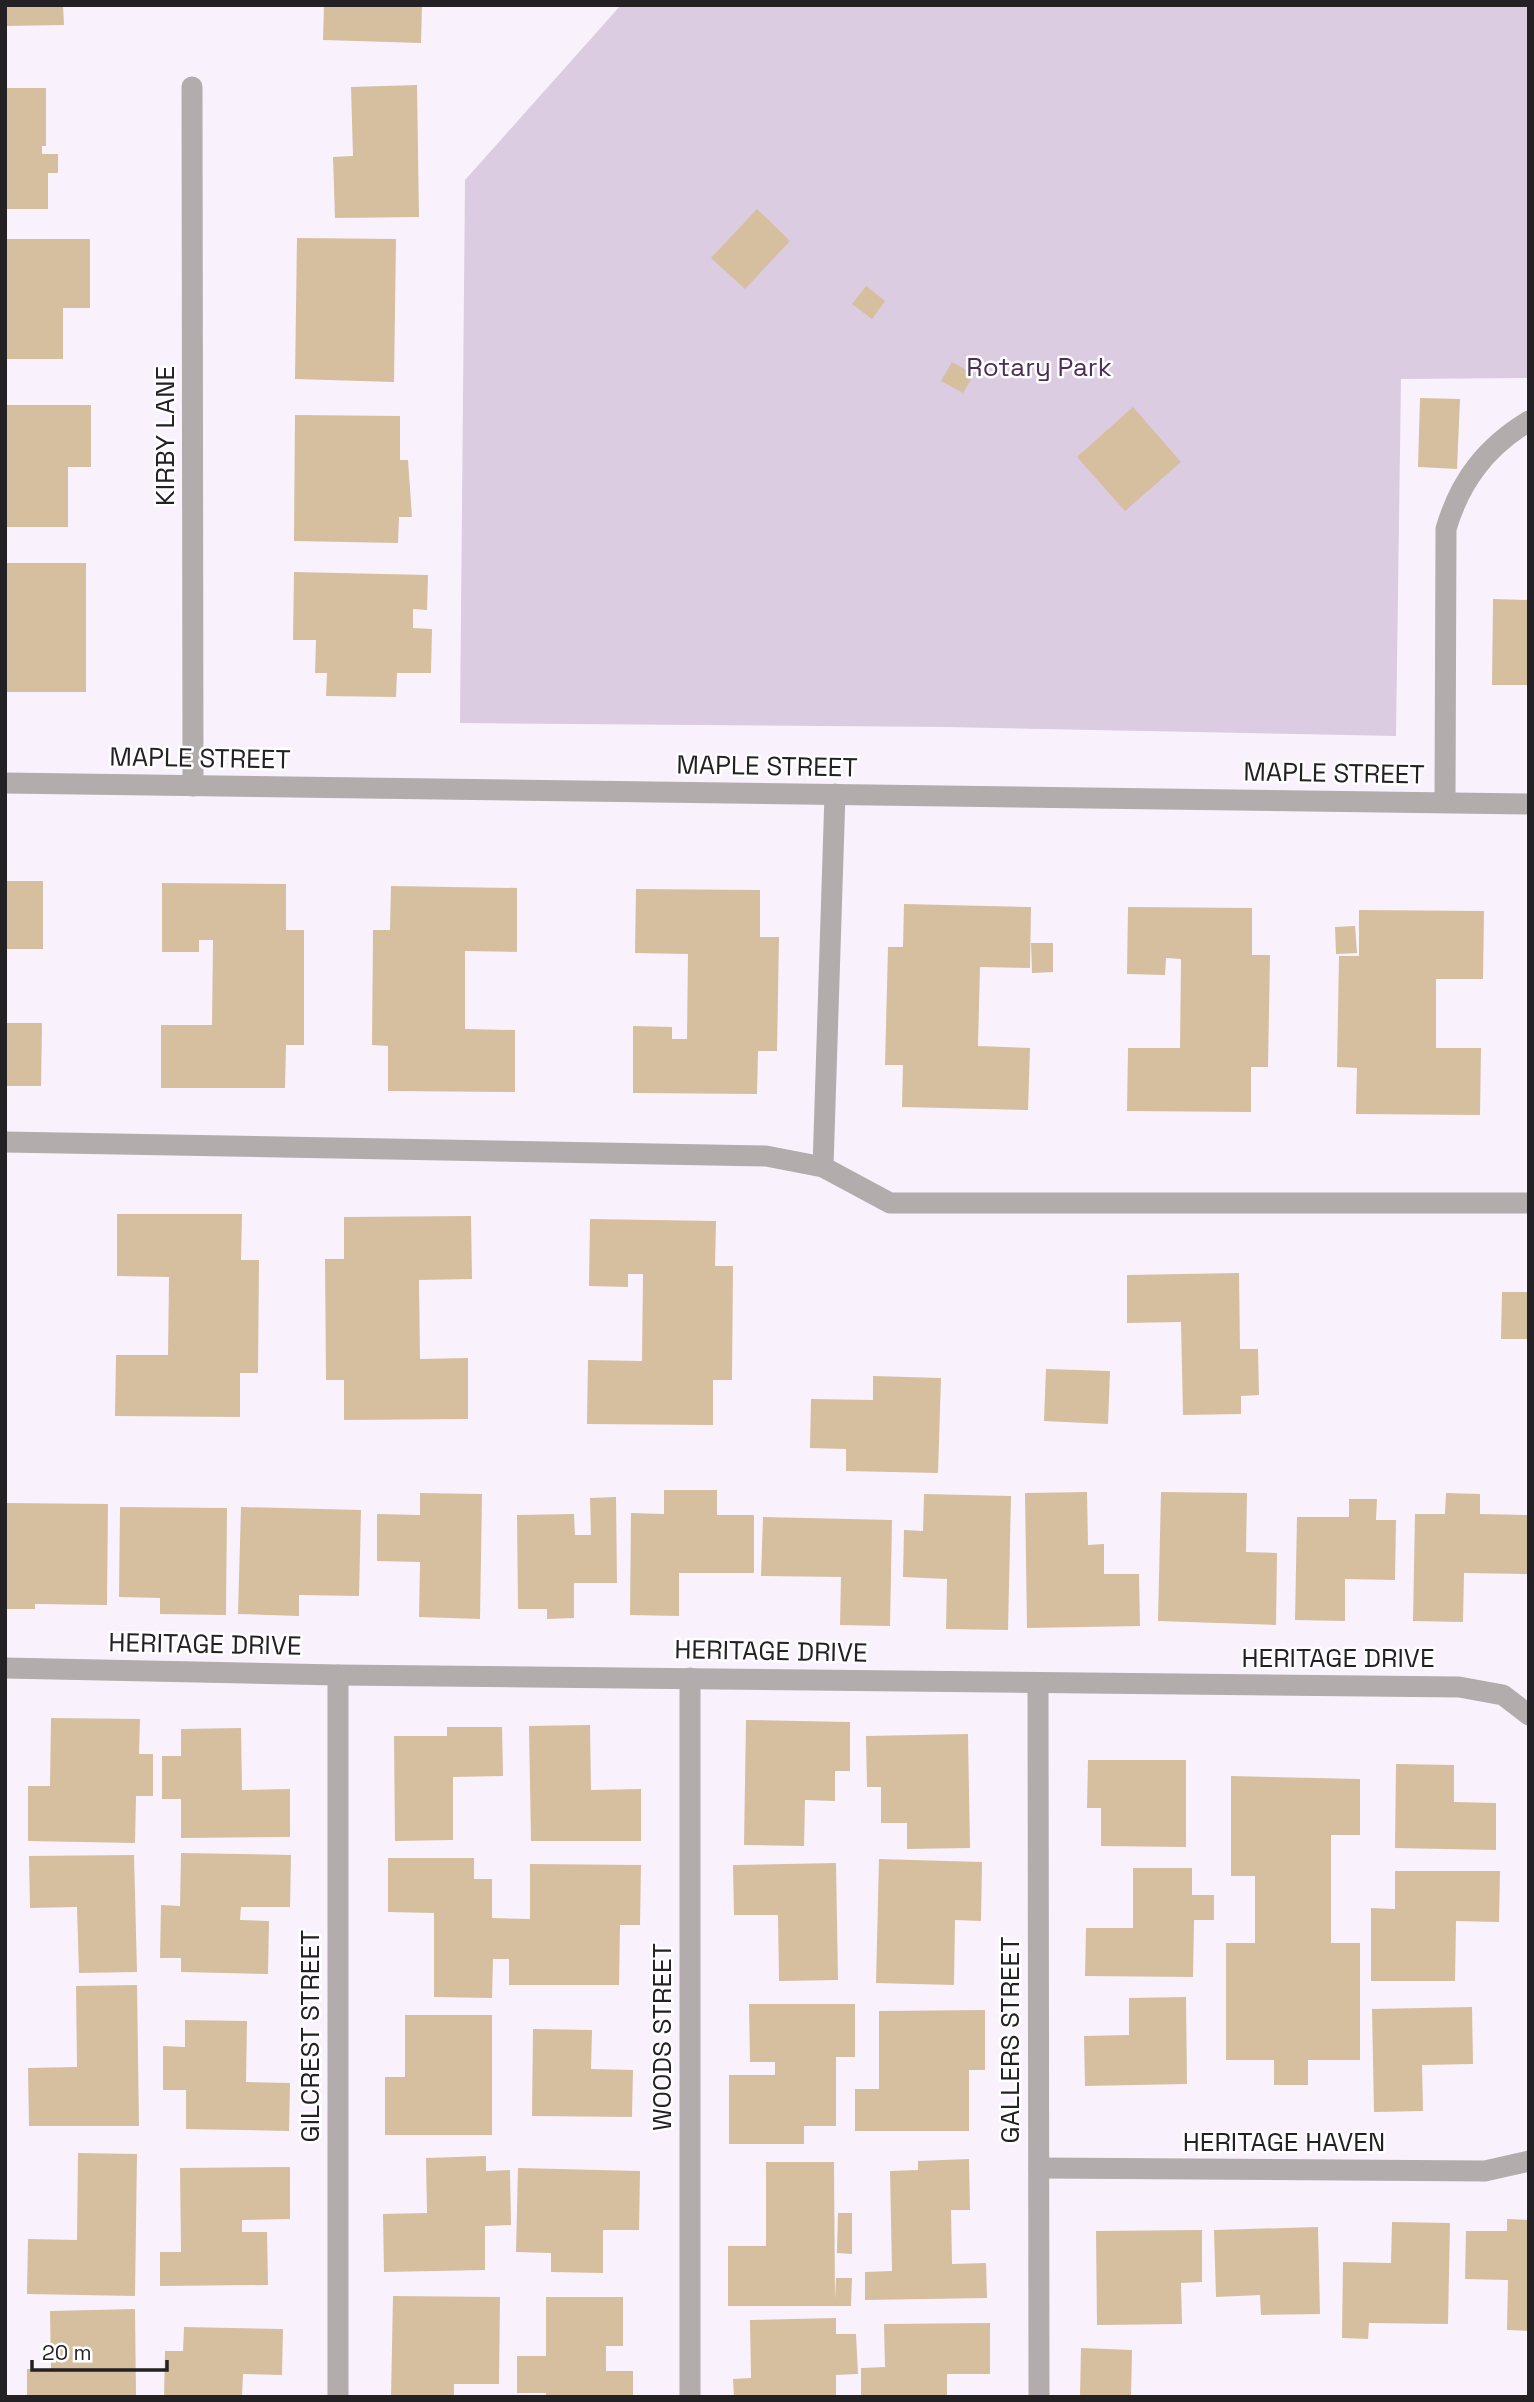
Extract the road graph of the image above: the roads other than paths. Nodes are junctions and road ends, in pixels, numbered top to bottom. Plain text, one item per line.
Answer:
1 (192, 87) dead end
2 (1529, 421) edge
3 (5, 783) edge
4 (193, 786) junction
5 (835, 794) junction
6 (1445, 803) junction
7 (1529, 804) edge
8 (5, 1142) edge
9 (823, 1167) junction
10 (1529, 1203) edge
11 (5, 1668) edge
12 (338, 1675) junction
13 (690, 1678) junction
14 (1038, 1684) junction
15 (1529, 1715) edge
16 (1529, 2161) edge
17 (1039, 2168) junction
18 (338, 2397) edge
19 (690, 2397) edge
20 (1039, 2397) edge

1 - 4 street, KIRBY LANE
2 - 6 street
3 - 4 street, MAPLE STREET
4 - 5 street, MAPLE STREET
5 - 6 street, MAPLE STREET
5 - 9 street
6 - 7 street, MAPLE STREET
8 - 9 street
9 - 10 street
11 - 12 street, HERITAGE DRIVE
12 - 13 street, HERITAGE DRIVE
12 - 18 street, GILCREST STREET
13 - 14 street, HERITAGE DRIVE
13 - 19 street, WOODS STREET
14 - 15 street, HERITAGE DRIVE
14 - 17 street, GALLERS STREET
16 - 17 street, HERITAGE HAVEN
17 - 20 street, GALLERS STREET

